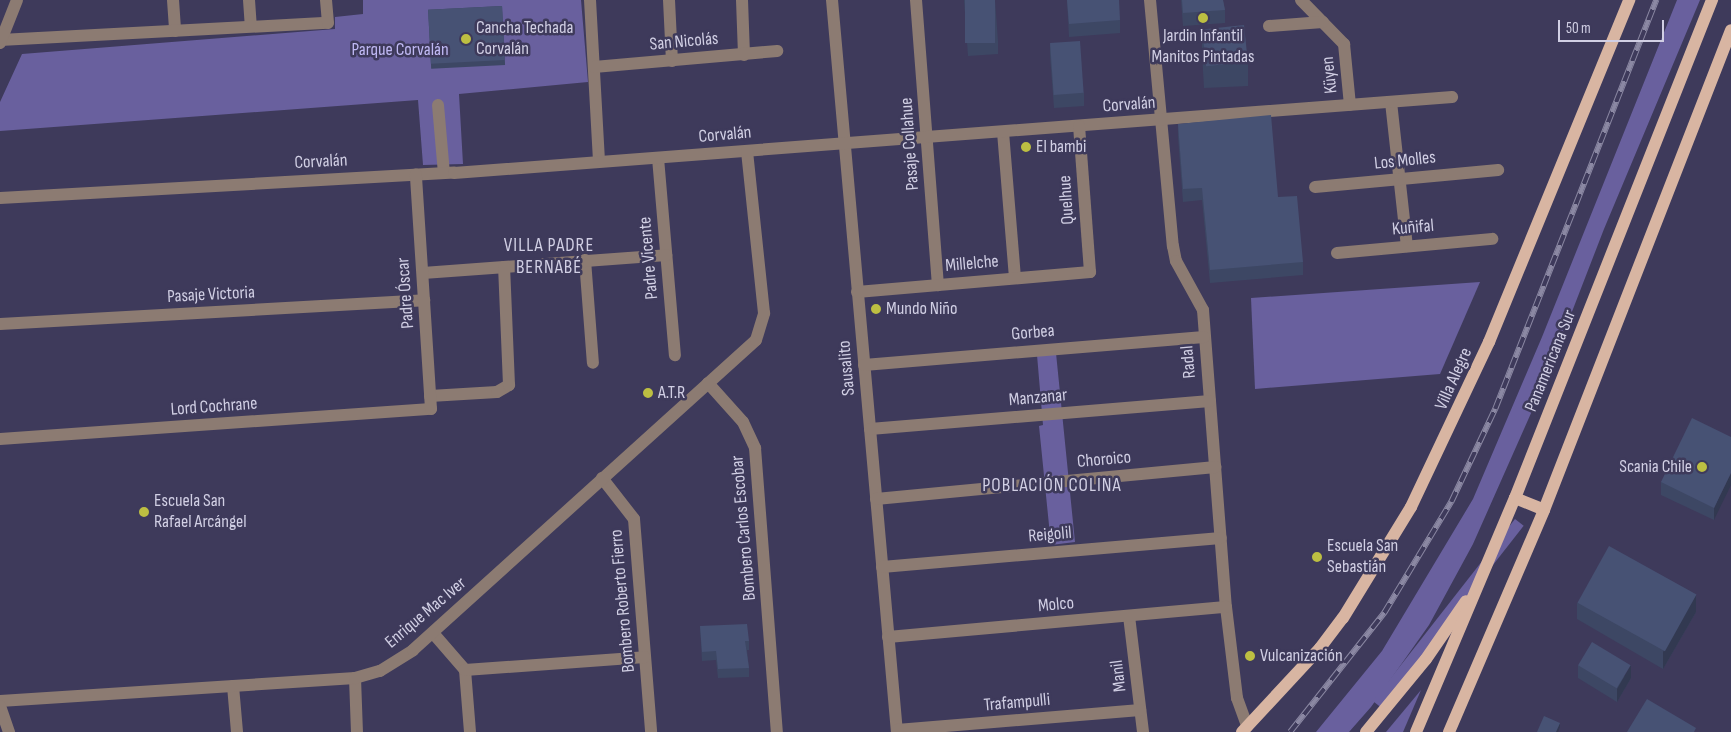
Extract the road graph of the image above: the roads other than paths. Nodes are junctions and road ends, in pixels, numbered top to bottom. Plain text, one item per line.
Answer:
1 (17, 0) edge
2 (173, 0) edge
3 (249, 0) edge
4 (326, 0) edge
5 (590, 0) edge
6 (669, 0) edge
7 (742, 0) edge
8 (832, 0) edge
9 (916, 0) edge
10 (1150, 0) edge
11 (1301, 0) edge
12 (1629, 0) edge
13 (1712, 0) edge
14 (1323, 22) junction
15 (251, 26) junction
16 (1269, 26) dead end
17 (1731, 30) edge
18 (176, 31) junction
19 (0, 41) edge
20 (777, 52) dead end
21 (744, 55) junction
22 (672, 61) junction
23 (594, 67) junction
24 (1452, 97) dead end
25 (1391, 102) junction
26 (438, 105) dead end
27 (1350, 105) junction
28 (1160, 120) junction
29 (1079, 126) junction
30 (1003, 132) junction
31 (927, 138) junction
32 (844, 144) junction
33 (747, 150) junction
34 (658, 158) junction
35 (599, 161) junction
36 (1498, 170) dead end
37 (444, 173) junction
38 (416, 174) junction
39 (1400, 179) junction
40 (1315, 187) dead end
41 (0, 198) edge
42 (1492, 240) dead end
43 (1407, 246) junction
44 (1338, 253) dead end
45 (666, 255) junction
46 (585, 260) junction
47 (504, 267) junction
48 (1090, 272) joint
49 (423, 273) junction
50 (1015, 278) junction
51 (938, 285) junction
52 (857, 292) junction
53 (424, 300) junction
54 (0, 324) edge
55 (1204, 336) junction
56 (675, 355) dead end
57 (593, 363) dead end
58 (864, 365) junction
59 (708, 384) junction
60 (1210, 401) junction
61 (431, 403) junction
62 (870, 430) junction
63 (0, 439) edge
64 (1215, 467) junction
65 (602, 478) junction
66 (1516, 498) junction
67 (876, 499) junction
68 (1544, 510) junction
69 (1221, 538) junction
70 (882, 568) junction
71 (1486, 570) junction
72 (1226, 607) junction
73 (1129, 616) junction
74 (433, 633) junction
75 (888, 637) junction
76 (646, 657) junction
77 (465, 670) junction
78 (355, 678) junction
79 (233, 686) junction
80 (0, 701) edge
81 (0, 706) edge
82 (1140, 710) junction
83 (1244, 729) edge
84 (897, 731) edge
85 (8, 732) edge
86 (237, 732) edge
87 (357, 732) edge
88 (470, 732) edge
89 (651, 732) edge
90 (777, 732) edge
91 (1143, 732) edge
92 (1366, 732) edge
93 (1416, 732) edge
94 (1449, 732) edge

1 - 19 street
2 - 18 street
3 - 15 street
4 - 15 street
5 - 23 street
6 - 22 street
7 - 21 street
8 - 32 street, Sausalito
9 - 31 street, Pasaje Collahue
10 - 28 street, Radal
11 - 14 street, Küyen
12 - 83 main road, Villa Alegre
13 - 66 main road, Panamericana Sur
14 - 16 street
14 - 27 street, Küyen
15 - 18 street
17 - 68 main road
18 - 19 street
20 - 21 street, San Nicolás
21 - 22 street, San Nicolás
22 - 23 street, San Nicolás
23 - 35 street
24 - 25 street, Corvalán
25 - 27 street, Corvalán
25 - 39 street
26 - 37 street
27 - 28 street, Corvalán
28 - 29 street, Corvalán
28 - 55 street, Radal
29 - 30 street, Corvalán
29 - 48 street, Quelhue
30 - 31 street, Corvalán
30 - 50 street
31 - 32 street, Corvalán
31 - 51 street, Pasaje Collahue
32 - 33 street, Corvalán
32 - 52 street, Sausalito
33 - 34 street, Corvalán
33 - 59 street
34 - 35 street, Corvalán
34 - 45 street, Padre Vicente
35 - 37 street, Corvalán
36 - 39 street, Los Molles
37 - 38 street, Corvalán
38 - 41 street, Corvalán
38 - 49 street, Padre Óscar
39 - 40 street, Los Molles
39 - 43 street
42 - 43 street, Kuñifal
43 - 44 street, Kuñifal
45 - 46 street
45 - 56 street, Padre Vicente
46 - 47 street
46 - 57 street
47 - 49 street
47 - 61 street, Lord Cochrane
48 - 50 street, Millelche
49 - 53 street, Padre Óscar
50 - 51 street, Millelche
51 - 52 street, Millelche
52 - 58 street, Sausalito
53 - 54 street, Pasaje Victoria
53 - 61 street, Padre Óscar
55 - 58 street, Gorbea
55 - 60 street, Radal
58 - 62 street, Sausalito
59 - 65 street, Enrique Mac Iver
59 - 90 street, Bombero Carlos Escobar
60 - 62 street, Manzanar
60 - 64 street, Radal
61 - 63 street, Lord Cochrane
62 - 67 street, Sausalito
64 - 67 street, Choroico
64 - 69 street, Radal
65 - 74 street, Enrique Mac Iver
65 - 76 street, Bombero Roberto Fierro
66 - 68 main road
66 - 71 main road, Panamericana Sur
67 - 70 street, Sausalito
68 - 94 main road
69 - 70 street, Reigolil
69 - 72 street, Radal
70 - 75 street, Sausalito
71 - 92 main road
71 - 93 main road, Panamericana Sur
72 - 73 street, Molco
72 - 83 street, Radal
73 - 75 street, Molco
73 - 82 street, Manil
74 - 77 street
74 - 78 street, Enrique Mac Iver
75 - 84 street, Sausalito
76 - 77 street
76 - 89 street, Bombero Roberto Fierro
77 - 88 street
78 - 79 street, Enrique Mac Iver
78 - 87 street
79 - 80 street, Enrique Mac Iver
79 - 86 street
81 - 85 street
82 - 84 street, Trafampulli
82 - 91 street, Manil

